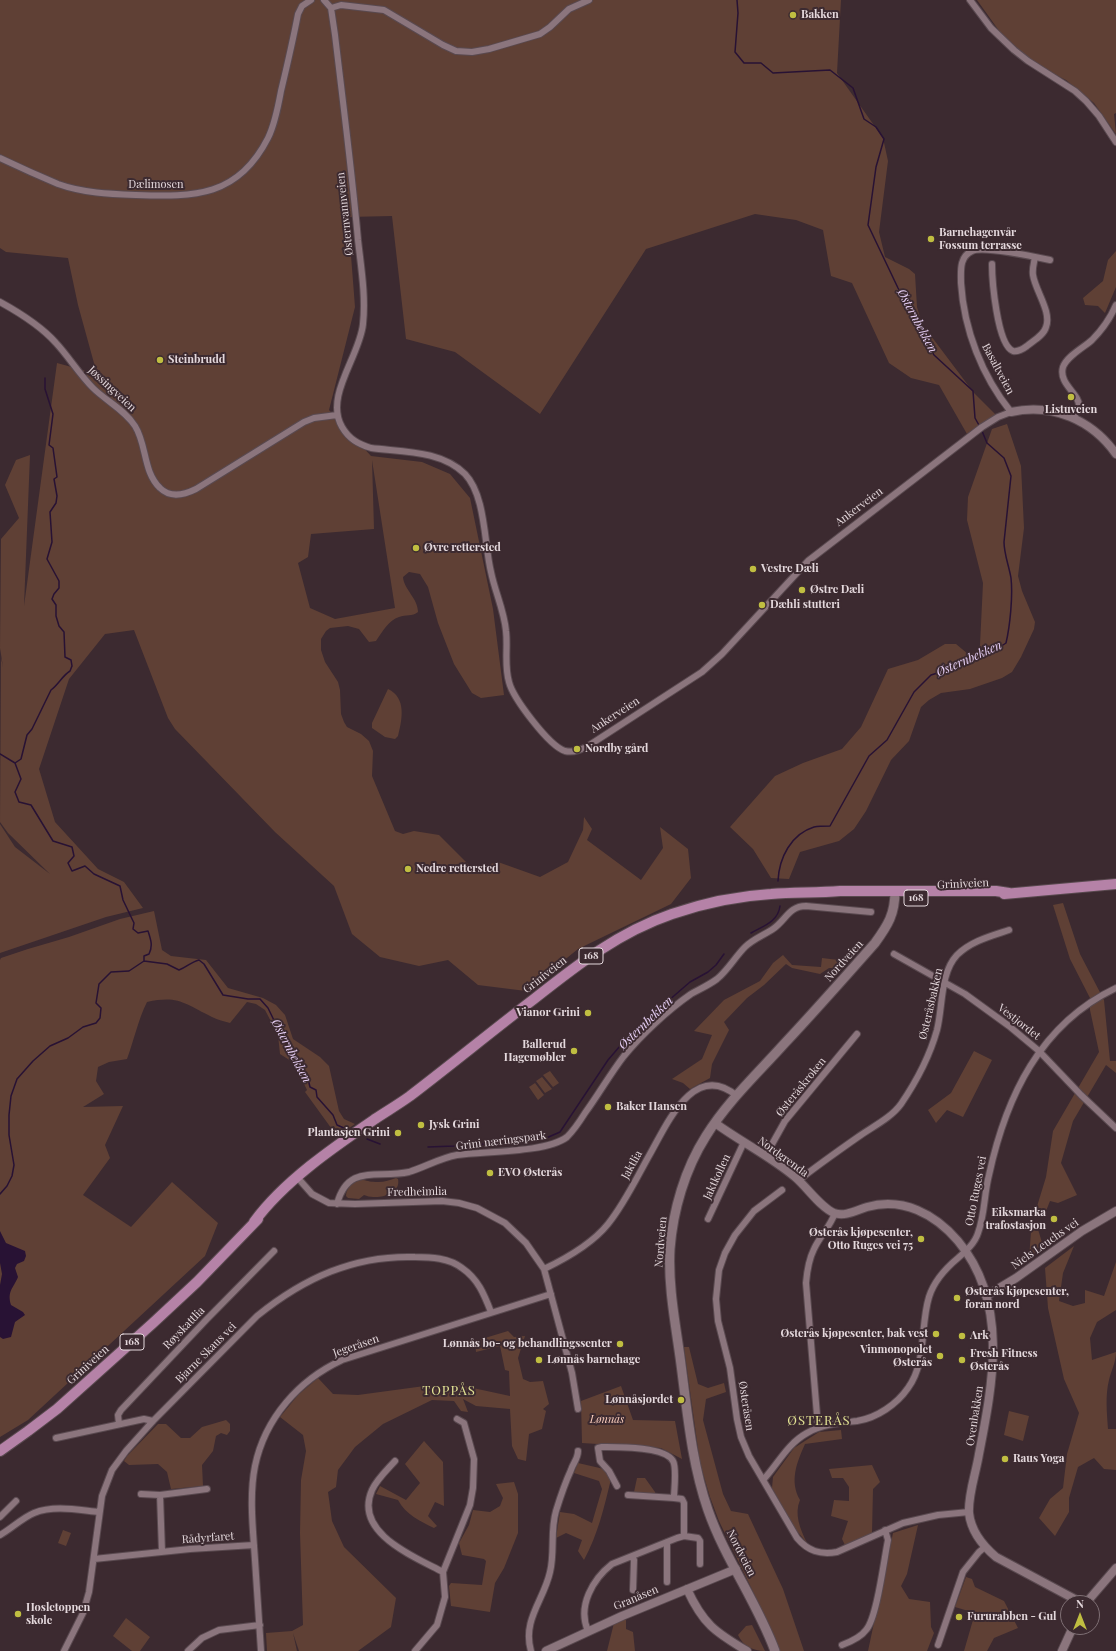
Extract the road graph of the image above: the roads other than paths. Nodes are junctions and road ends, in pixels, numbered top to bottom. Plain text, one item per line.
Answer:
1 (311, 0) edge
2 (589, 0) edge
3 (970, 0) edge
4 (328, 4) edge
5 (1116, 142) edge
6 (0, 158) edge
7 (1035, 257) junction
8 (1050, 260) dead end
9 (992, 264) dead end
10 (0, 302) edge
11 (1116, 305) edge
12 (1012, 412) junction
13 (337, 415) junction
14 (1073, 418) junction
15 (1116, 454) edge
16 (1116, 884) edge
17 (895, 894) junction
18 (871, 912) dead end
19 (1009, 930) dead end
20 (894, 954) dead end
21 (945, 982) junction
22 (1116, 988) edge
23 (857, 1034) dead end
24 (1039, 1051) junction
25 (737, 1096) junction
26 (715, 1123) junction
27 (1116, 1128) edge
28 (744, 1142) junction
29 (766, 1155) junction
30 (299, 1180) junction
31 (798, 1180) junction
32 (782, 1190) dead end
33 (337, 1204) junction
34 (1116, 1211) edge
35 (835, 1213) junction
36 (708, 1219) dead end
37 (274, 1251) dead end
38 (965, 1252) junction
39 (544, 1269) junction
40 (551, 1294) junction
41 (986, 1296) junction
42 (491, 1312) junction
43 (578, 1409) dead end
44 (457, 1418) dead end
45 (153, 1421) junction
46 (118, 1424) junction
47 (818, 1427) junction
48 (56, 1438) dead end
49 (0, 1451) edge
50 (578, 1451) dead end
51 (395, 1461) dead end
52 (763, 1480) junction
53 (618, 1486) dead end
54 (207, 1489) dead end
55 (141, 1494) dead end
56 (160, 1495) junction
57 (628, 1495) dead end
58 (674, 1498) junction
59 (16, 1501) dead end
60 (99, 1512) junction
61 (969, 1512) junction
62 (0, 1517) edge
63 (885, 1530) junction
64 (0, 1536) edge
65 (684, 1536) junction
66 (667, 1542) junction
67 (254, 1546) junction
68 (985, 1547) junction
69 (162, 1552) junction
70 (632, 1557) junction
71 (94, 1559) junction
72 (700, 1564) dead end
73 (1116, 1568) edge
74 (736, 1569) junction
75 (443, 1572) junction
76 (667, 1582) dead end
77 (687, 1589) junction
78 (633, 1590) dead end
79 (1067, 1595) edge
80 (1093, 1595) edge
81 (260, 1625) junction
82 (588, 1631) junction
83 (1069, 1635) edge
84 (842, 1645) dead end
85 (938, 1645) dead end
86 (64, 1651) edge
87 (188, 1651) edge
88 (261, 1651) edge
89 (415, 1651) edge
90 (531, 1651) edge
91 (546, 1651) edge
92 (747, 1651) edge
93 (775, 1651) edge
94 (1062, 1651) edge

1 - 6 street, Dælimosen
2 - 4 street, Østernvannveien
3 - 5 street
4 - 13 street, Østernvannveien
7 - 8 street, Basaltveien
7 - 9 street
7 - 12 street, Basaltveien
10 - 13 street, Jøssingveien
11 - 14 street
12 - 13 street, Ankerveien
12 - 14 street, Ankerveien
14 - 15 street
16 - 17 main road, Griniveien / 168
17 - 25 main road, Nordveien
17 - 30 main road, Griniveien / 168
18 - 33 street, Grini næringspark
19 - 21 street, Østeråsbakken
20 - 21 street, Vestjordet
21 - 24 street, Vestjordet
21 - 31 street, Østeråsbakken
22 - 24 street, Otto Ruges vei
23 - 29 street, Østeråskroken
24 - 27 street, Vestjordet
24 - 38 street, Otto Ruges vei
25 - 26 main road, Nordveien
25 - 39 street, Jaktlia
26 - 28 street, Nordgrenda
26 - 74 main road, Nordveien
28 - 29 street, Nordgrenda
28 - 36 street, Jaktkollen
29 - 31 street, Nordgrenda
30 - 33 street, Fredheimlia
30 - 49 main road, Griniveien / 168
31 - 35 street, Nordgrenda
32 - 52 street, Østeråsen
33 - 39 street, Fredheimlia
34 - 41 street, Niels Leuchs vei
35 - 38 street, Ovenbakken
35 - 47 street
37 - 46 street, Røyskattlia
38 - 41 street, Ovenbakken
38 - 47 street, Otto Ruges vei
39 - 40 street, Fredheimlia
40 - 42 street, Jegeråsen
40 - 43 street, Fredheimlia
41 - 61 street, Ovenbakken
42 - 45 street, Bjarne Skaus vei
42 - 67 street, Jegeråsen
44 - 75 street
45 - 46 street
45 - 60 street, Bjarne Skaus vei
46 - 48 street
47 - 52 street, Otto Ruges vei
50 - 90 street
51 - 75 street
52 - 63 street, Østeråsen
53 - 58 street
54 - 56 street
55 - 56 street
56 - 69 street
57 - 58 street
58 - 65 street
59 - 62 street
60 - 64 street
60 - 71 street, Bjarne Skaus vei
61 - 63 street, Østeråsen
61 - 68 street, Ovenbakken
63 - 84 street
65 - 66 street
65 - 72 street
66 - 70 street
66 - 76 street
67 - 69 street, Rådyrfaret
67 - 81 street, Jegeråsen
68 - 79 street, Ovenbakken
68 - 85 street
69 - 71 street, Rådyrfaret
70 - 78 street
70 - 82 street
71 - 86 street, Bjarne Skaus vei
73 - 80 street
74 - 77 street, Granåsen
74 - 93 main road, Nordveien
75 - 89 street
77 - 82 street, Granåsen
77 - 92 street
81 - 87 street
81 - 88 street, Jegeråsen
82 - 91 street, Granåsen
83 - 94 street

